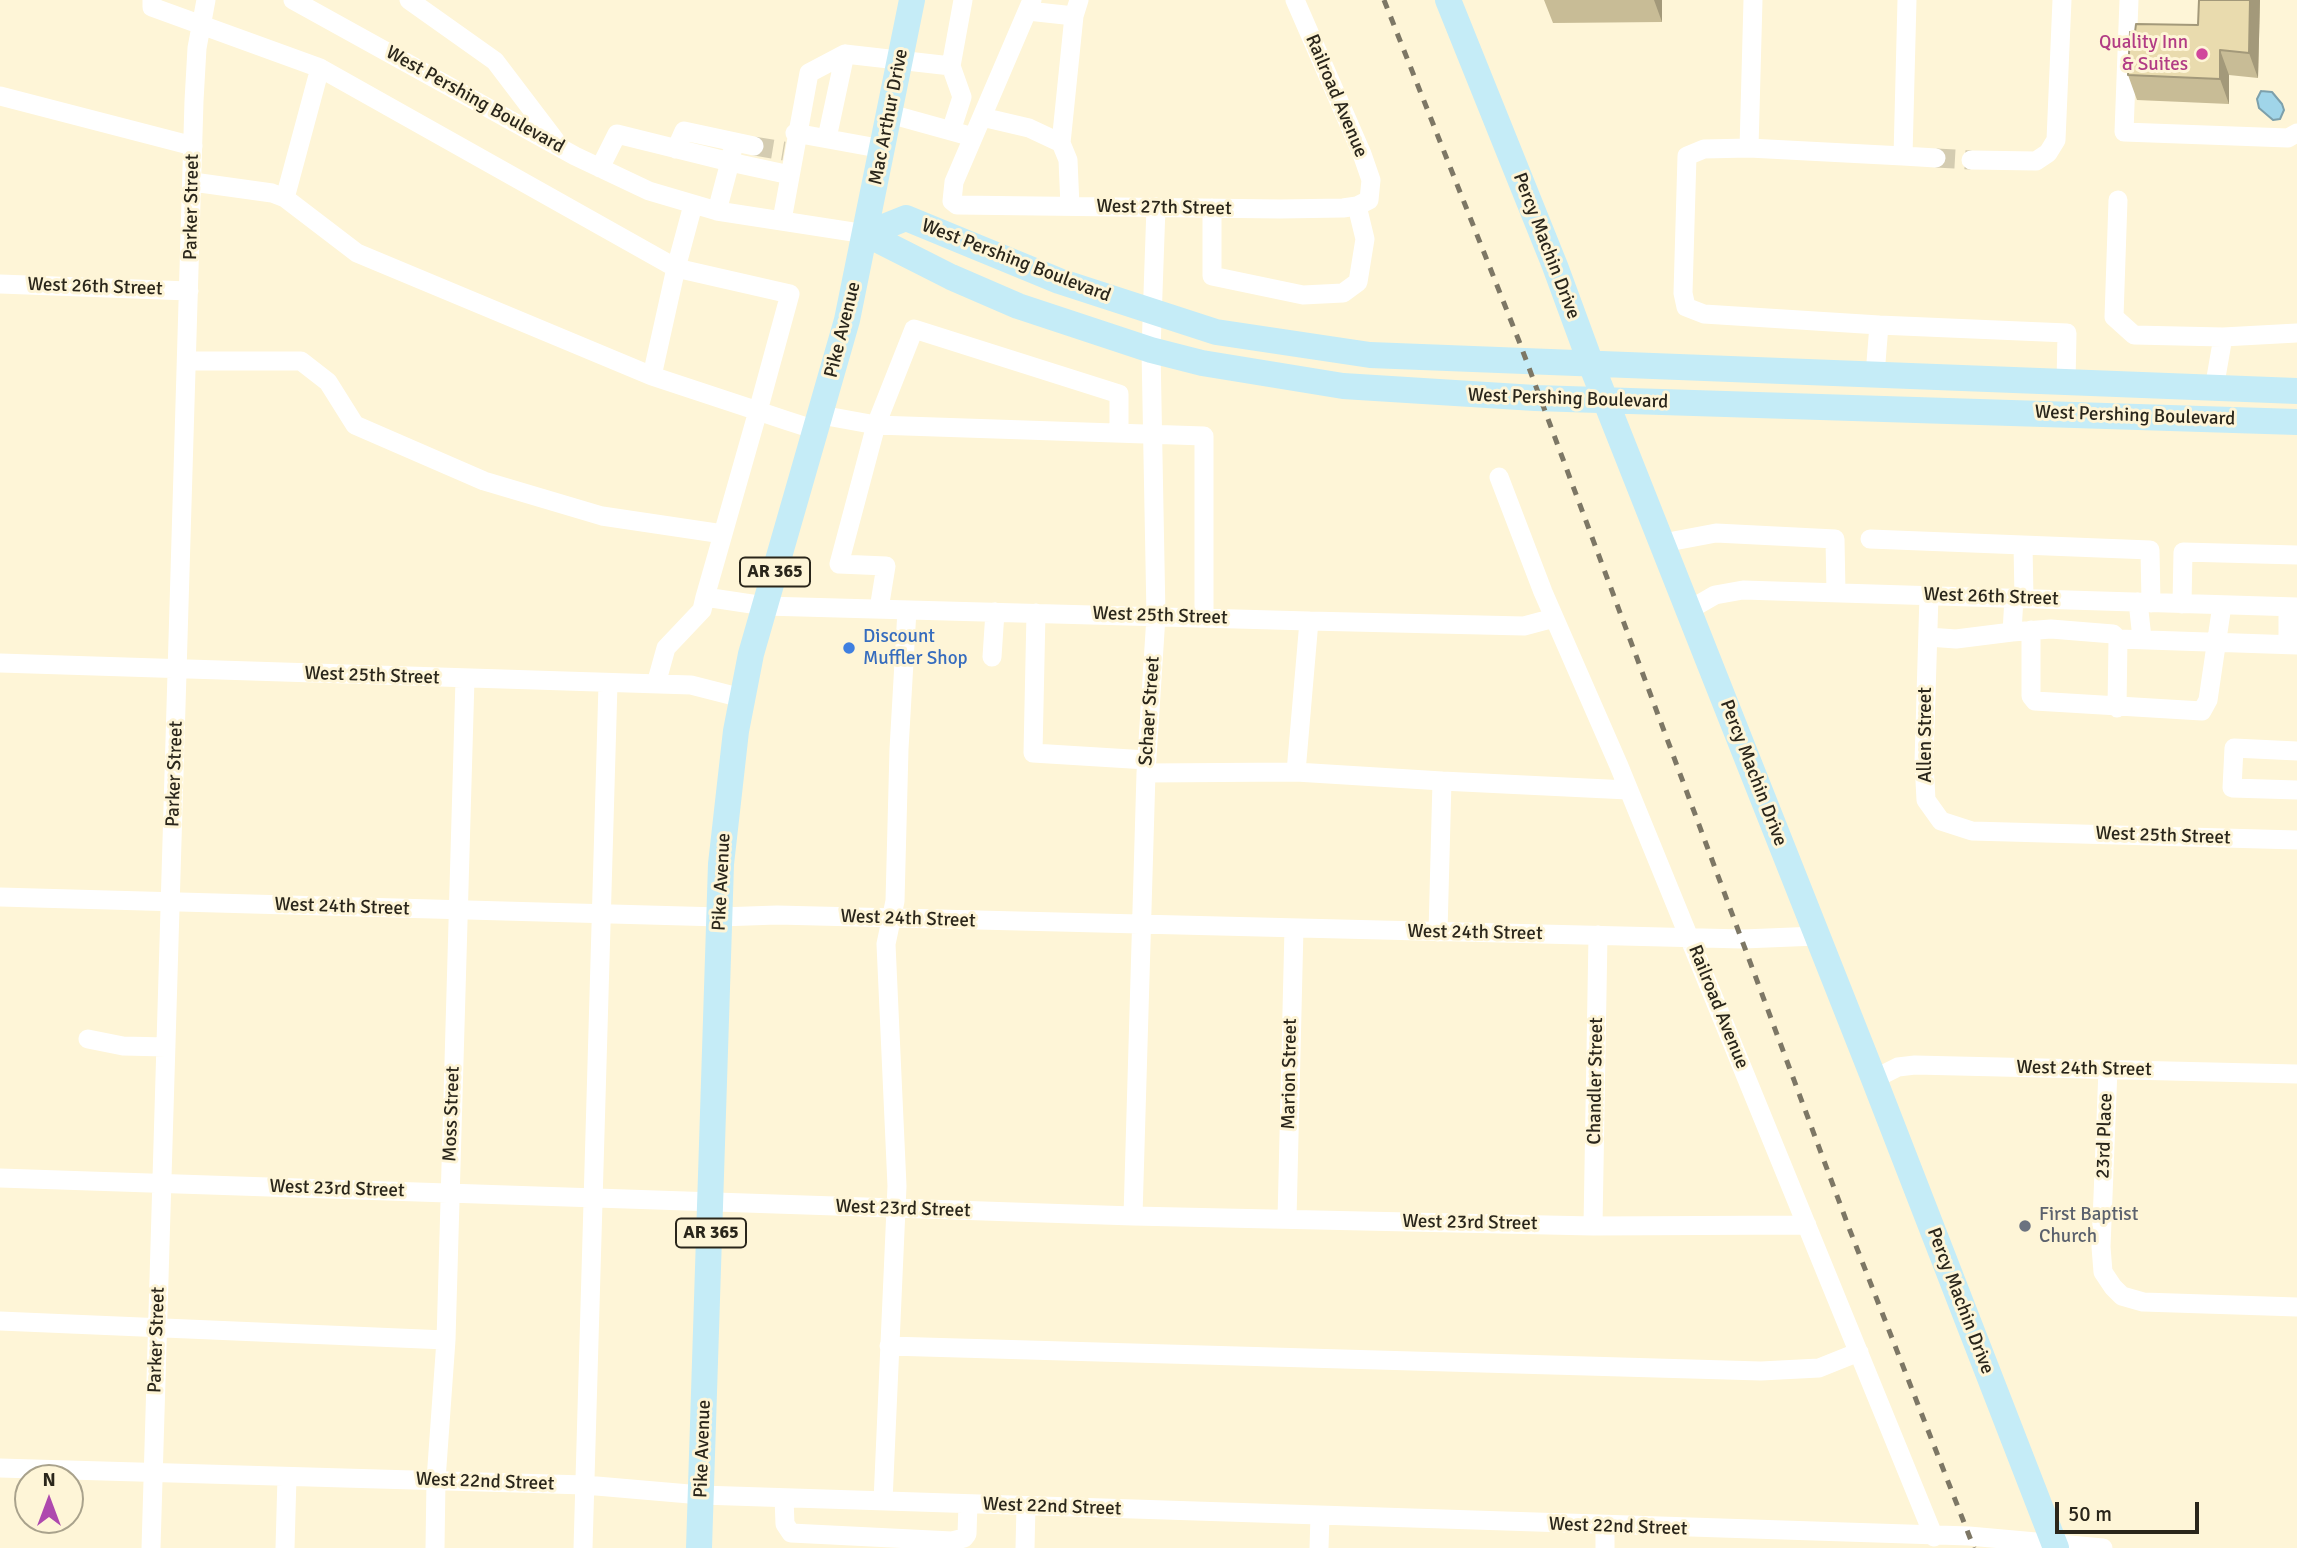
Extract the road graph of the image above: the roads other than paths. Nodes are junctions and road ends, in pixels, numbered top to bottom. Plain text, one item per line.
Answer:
1 (152, 0) edge
2 (206, 0) edge
3 (293, 0) edge
4 (409, 0) edge
5 (912, 0) edge
6 (963, 0) edge
7 (1295, 0) edge
8 (1448, 0) edge
9 (1753, 0) edge
10 (1907, 0) edge
11 (2062, 0) edge
12 (2129, 0) edge
13 (1030, 5) edge
14 (1076, 8) edge
15 (202, 23) junction
16 (845, 54) junction
17 (900, 60) junction
18 (951, 66) junction
19 (320, 68) junction
20 (0, 96) edge
21 (890, 114) junction
22 (982, 117) junction
23 (951, 131) junction
24 (795, 132) junction
25 (2297, 133) edge
26 (974, 137) junction
27 (828, 138) junction
28 (735, 142) junction
29 (1061, 143) junction
30 (193, 146) junction
31 (754, 146) tunnel mouth
32 (560, 147) junction
33 (1749, 148) junction
34 (676, 149) junction
35 (883, 149) junction
36 (1903, 156) junction
37 (1937, 158) tunnel mouth
38 (1971, 160) tunnel mouth
39 (730, 162) junction
40 (600, 168) junction
41 (790, 175) junction
42 (193, 182) junction
43 (285, 198) junction
44 (1365, 200) junction
45 (2118, 200) dead end
46 (693, 205) junction
47 (1070, 206) junction
48 (1156, 207) junction
49 (1212, 208) junction
50 (718, 211) junction
51 (782, 220) junction
52 (866, 234) junction
53 (676, 268) junction
54 (0, 284) edge
55 (190, 291) junction
56 (1153, 311) junction
57 (1879, 326) junction
58 (2297, 333) edge
59 (2223, 337) junction
60 (1151, 350) junction
61 (187, 361) junction
62 (1591, 364) junction
63 (1875, 375) junction
64 (652, 376) junction
65 (2066, 383) junction
66 (2214, 388) junction
67 (2297, 391) edge
68 (1605, 399) junction
69 (758, 411) junction
70 (2297, 422) edge
71 (819, 423) junction
72 (876, 425) junction
73 (1119, 432) junction
74 (1153, 433) junction
75 (1499, 477) dead end
76 (723, 534) junction
77 (1870, 539) dead end
78 (1663, 543) junction
79 (2023, 545) junction
80 (2297, 555) edge
81 (1836, 593) junction
82 (1929, 595) junction
83 (705, 597) junction
84 (2019, 598) junction
85 (2053, 599) junction
86 (2106, 601) junction
87 (2144, 602) junction
88 (2182, 604) junction
89 (2222, 605) junction
90 (765, 606) junction
91 (2292, 607) edge
92 (879, 609) junction
93 (908, 610) junction
94 (1689, 610) junction
95 (995, 612) junction
96 (1036, 613) junction
97 (1156, 616) junction
98 (1204, 617) junction
99 (1554, 618) junction
100 (1309, 621) junction
101 (2051, 629) junction
102 (2021, 631) junction
103 (2112, 635) junction
104 (1928, 637) junction
105 (2142, 638) junction
106 (2216, 641) junction
107 (2292, 645) edge
108 (992, 657) dead end
109 (0, 663) edge
110 (178, 669) junction
111 (465, 679) junction
112 (608, 684) junction
113 (656, 684) junction
114 (743, 698) junction
115 (2117, 708) junction
116 (2297, 751) edge
117 (1147, 767) junction
118 (1296, 772) junction
119 (1441, 781) junction
120 (1628, 790) junction
121 (2297, 790) edge
122 (2030, 832) joint
123 (2297, 840) edge
124 (0, 897) edge
125 (171, 902) junction
126 (458, 910) junction
127 (602, 914) junction
128 (720, 917) junction
129 (891, 919) junction
130 (1143, 925) junction
131 (1294, 928) junction
132 (1438, 932) junction
133 (1598, 935) junction
134 (1817, 936) junction
135 (1690, 938) junction
136 (88, 1039) dead end
137 (166, 1047) junction
138 (2108, 1069) junction
139 (2297, 1074) edge
140 (1874, 1079) junction
141 (0, 1178) edge
142 (162, 1184) junction
143 (450, 1192) junction
144 (593, 1197) junction
145 (712, 1200) junction
146 (896, 1209) junction
147 (1133, 1216) junction
148 (1287, 1219) junction
149 (1807, 1225) junction
150 (1593, 1226) junction
151 (2297, 1307) edge
152 (0, 1321) edge
153 (158, 1328) junction
154 (446, 1340) junction
155 (889, 1346) junction
156 (1859, 1353) junction
157 (0, 1468) edge
158 (153, 1473) junction
159 (287, 1477) junction
160 (436, 1480) junction
161 (585, 1485) junction
162 (701, 1495) junction
163 (785, 1498) junction
164 (883, 1501) junction
165 (968, 1504) junction
166 (1026, 1506) junction
167 (1320, 1516) junction
168 (1605, 1526) junction
169 (1934, 1537) junction
170 (1882, 1542) edge
171 (2054, 1545) edge
172 (151, 1548) edge
173 (285, 1548) edge
174 (435, 1548) edge
175 (583, 1548) edge
176 (699, 1548) edge
177 (1025, 1548) edge
178 (1319, 1548) edge
179 (1605, 1548) edge
180 (2103, 1548) edge

1 - 15 street
2 - 15 street, Parker Street
3 - 32 street, West Pershing Boulevard
4 - 32 street
5 - 17 main road, Mac Arthur Drive / AR 365
6 - 18 street
7 - 44 street, Railroad Avenue
8 - 62 main road, Percy Machin Drive
9 - 33 street
10 - 36 street
11 - 38 street
12 - 25 street
13 - 14 street
13 - 22 street
14 - 29 street
15 - 19 street
15 - 30 street, Parker Street
16 - 17 street
16 - 24 street
16 - 27 street
17 - 18 street
17 - 21 main road, Mac Arthur Drive / AR 365
18 - 23 street
19 - 43 street
19 - 53 street
20 - 30 street
21 - 23 street
21 - 35 main road, Mac Arthur Drive / AR 365
22 - 26 street
22 - 29 street
23 - 26 street
24 - 27 street
24 - 41 street
26 - 47 street, West 27th Street
27 - 35 street
28 - 31 street
28 - 34 street
28 - 39 street
29 - 47 street
30 - 42 street, Parker Street
32 - 40 street, West Pershing Boulevard
33 - 36 street
33 - 57 street
34 - 39 street
34 - 40 street
35 - 52 main road, Mac Arthur Drive / AR 365
36 - 37 street
39 - 41 street
39 - 50 street
40 - 46 street, West Pershing Boulevard
41 - 51 street
42 - 43 street
42 - 55 street, Parker Street
43 - 64 street
44 - 49 street, West 27th Street
44 - 49 street, Railroad Avenue
45 - 59 street
46 - 50 street, West Pershing Boulevard
46 - 53 street
47 - 48 street, West 27th Street
48 - 49 street, West 27th Street
48 - 56 street, Schaer Street
50 - 51 street, West Pershing Boulevard
51 - 52 street, West Pershing Boulevard
52 - 56 main road, West Pershing Boulevard
52 - 60 main road, West Pershing Boulevard
52 - 71 main road, Pike Avenue / AR 365
53 - 64 street
53 - 69 street
54 - 55 street, West 26th Street
55 - 61 street, Parker Street
56 - 60 street, Schaer Street
56 - 62 main road, West Pershing Boulevard
57 - 63 street
57 - 65 street
58 - 59 street
59 - 66 street
60 - 68 main road, West Pershing Boulevard
60 - 74 street, Schaer Street
61 - 76 street
61 - 110 street, Parker Street
62 - 63 main road, West Pershing Boulevard
62 - 68 main road, Percy Machin Drive
63 - 65 main road, West Pershing Boulevard
64 - 69 street
65 - 66 main road, West Pershing Boulevard
66 - 67 main road, West Pershing Boulevard
68 - 70 main road, West Pershing Boulevard
68 - 78 main road, Percy Machin Drive
69 - 71 street
69 - 76 street
71 - 72 street
71 - 90 main road, Pike Avenue / AR 365
72 - 73 street
72 - 73 street
72 - 92 street
73 - 74 street
74 - 97 street, Schaer Street
74 - 98 street
75 - 99 street, Railroad Avenue
76 - 83 street
77 - 79 street
78 - 81 street
78 - 94 main road, Percy Machin Drive
79 - 84 street
79 - 87 street
80 - 88 street
81 - 82 street, West 26th Street
81 - 94 street, West 26th Street
82 - 84 street, West 26th Street
82 - 104 street, Allen Street
83 - 90 street, West 25th Street
83 - 113 street
84 - 85 street, West 26th Street
84 - 102 street
85 - 86 street, West 26th Street
85 - 101 street
86 - 87 street, West 26th Street
86 - 103 street
87 - 88 street, West 26th Street
87 - 105 street
88 - 89 street, West 26th Street
89 - 91 street, West 26th Street
89 - 106 street
90 - 92 street, West 25th Street
90 - 114 main road, Pike Avenue / AR 365
91 - 107 street
92 - 93 street, West 25th Street
93 - 95 street, West 25th Street
93 - 129 street
94 - 134 main road, Percy Machin Drive
95 - 96 street, West 25th Street
95 - 108 street
96 - 97 street, West 25th Street
96 - 117 street
97 - 98 street, West 25th Street
97 - 117 street, Schaer Street
98 - 100 street, West 25th Street
99 - 100 street, West 25th Street
99 - 120 street, Railroad Avenue
100 - 118 street
101 - 102 street
101 - 103 street
102 - 104 street
102 - 115 street
103 - 105 street
103 - 115 street
104 - 122 street, Allen Street
105 - 106 street
106 - 107 street
106 - 115 street
109 - 110 street, West 25th Street
110 - 111 street, West 25th Street
110 - 125 street, Parker Street
111 - 112 street, West 25th Street
111 - 126 street, Moss Street
112 - 113 street, West 25th Street
112 - 127 street
113 - 114 street, West 25th Street
114 - 128 main road, Pike Avenue / AR 365
116 - 121 street
117 - 118 street
117 - 130 street, Schaer Street
118 - 119 street
119 - 120 street
119 - 132 street
120 - 135 street, Railroad Avenue
122 - 123 street, West 25th Street
124 - 125 street, West 24th Street
125 - 126 street, West 24th Street
125 - 137 street, Parker Street
126 - 127 street, West 24th Street
126 - 143 street, Moss Street
127 - 128 street, West 24th Street
127 - 144 street
128 - 129 street, West 24th Street
128 - 145 main road, Pike Avenue / AR 365
129 - 130 street, West 24th Street
129 - 146 street
130 - 131 street, West 24th Street
130 - 147 street, Schaer Street
131 - 132 street, West 24th Street
131 - 148 street, Marion Street
132 - 133 street, West 24th Street
133 - 135 street, West 24th Street
133 - 150 street, Chandler Street
134 - 135 street, West 24th Street
134 - 140 main road, Percy Machin Drive
135 - 149 street, Railroad Avenue
136 - 137 street
137 - 142 street, Parker Street
138 - 139 street, West 24th Street
138 - 140 street, West 24th Street
138 - 151 street, 23rd Place
140 - 171 main road, Percy Machin Drive
141 - 142 street, West 23rd Street
142 - 143 street, West 23rd Street
142 - 153 street, Parker Street
143 - 144 street, West 23rd Street
143 - 154 street, Moss Street
144 - 145 street, West 23rd Street
144 - 161 street
145 - 146 street, West 23rd Street
145 - 162 main road, Pike Avenue / AR 365
146 - 147 street, West 23rd Street
146 - 155 street
147 - 148 street, West 23rd Street
148 - 150 street, West 23rd Street
149 - 150 street, West 23rd Street
149 - 156 street, Railroad Avenue
152 - 153 street
153 - 154 street
153 - 158 street, Parker Street
154 - 160 street, Moss Street
155 - 156 street
155 - 164 street
156 - 169 street, Railroad Avenue
157 - 158 street, West 22nd Street
158 - 159 street, West 22nd Street
158 - 172 street, Parker Street
159 - 160 street, West 22nd Street
159 - 173 street
160 - 161 street, West 22nd Street
160 - 174 street, Moss Street
161 - 162 street, West 22nd Street
161 - 175 street
162 - 163 street, West 22nd Street
162 - 176 main road, Pike Avenue / AR 365
163 - 164 street, West 22nd Street
163 - 165 street
164 - 165 street, West 22nd Street
165 - 166 street, West 22nd Street
166 - 167 street, West 22nd Street
166 - 177 street
167 - 168 street, West 22nd Street
167 - 178 street
168 - 170 street, West 22nd Street
168 - 179 street
169 - 170 street, West 22nd Street
169 - 171 street, West 22nd Street
171 - 180 street, West 22nd Street

